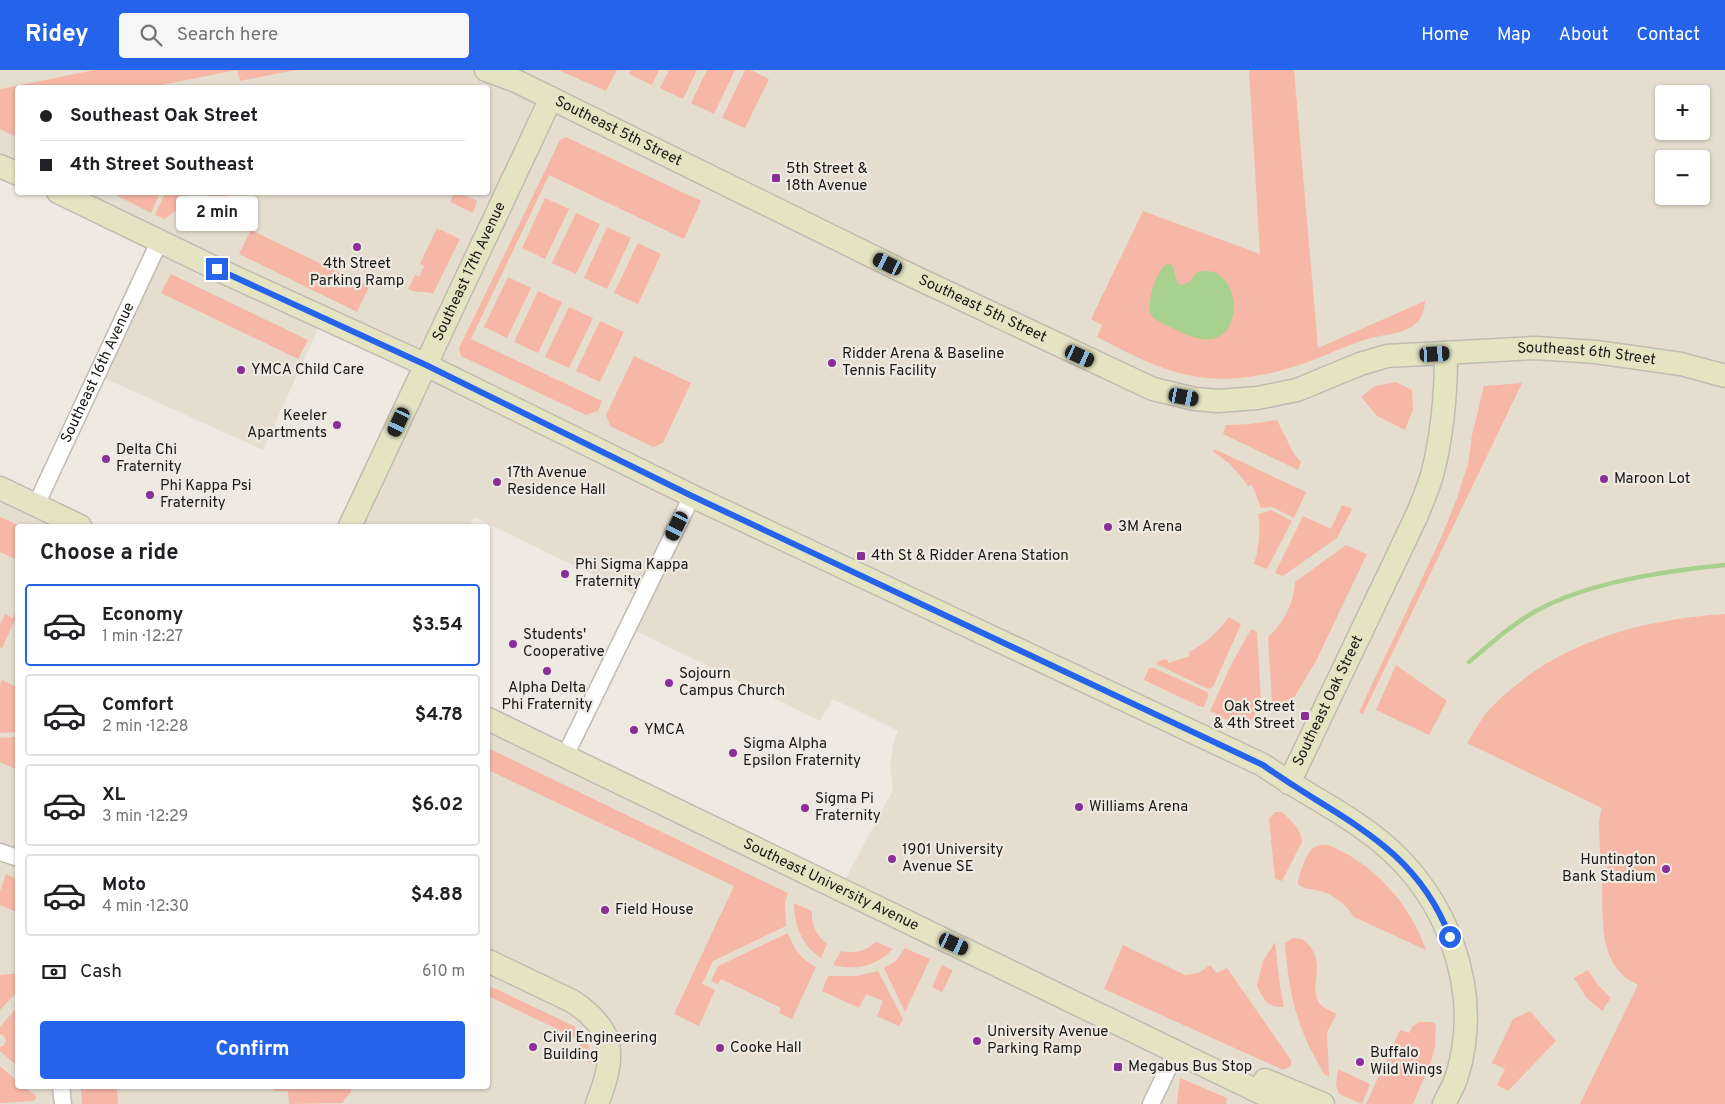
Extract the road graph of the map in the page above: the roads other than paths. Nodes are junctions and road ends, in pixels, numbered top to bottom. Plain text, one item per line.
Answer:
1 (486, 70) edge
2 (552, 98) junction
3 (0, 166) edge
4 (15, 173) edge
5 (64, 195) edge
6 (160, 240) junction
7 (1446, 353) junction
8 (426, 365) junction
9 (1725, 376) edge
10 (0, 488) edge
11 (692, 496) junction
12 (36, 505) junction
13 (76, 524) edge
14 (351, 524) edge
15 (490, 720) edge
16 (566, 756) junction
17 (1289, 784) junction
18 (0, 852) edge
19 (15, 857) edge
20 (490, 962) edge
21 (1176, 1052) junction
22 (1456, 1076) junction
23 (61, 1089) edge
24 (63, 1104) edge
25 (597, 1104) edge
26 (1151, 1104) edge
27 (1284, 1104) edge
28 (1323, 1104) edge
29 (1444, 1104) edge
30 (1461, 1104) edge

1 - 2 main road, Southeast 5th Street
2 - 7 main road, Southeast 5th Street
2 - 8 main road, Southeast 17th Avenue
3 - 4 main road
5 - 6 main road
6 - 8 main road
6 - 12 street, Southeast 16th Avenue
7 - 9 main road, Southeast 6th Street
7 - 17 main road, Southeast Oak Street
8 - 11 main road
8 - 14 main road, Southeast 17th Avenue
10 - 12 main road
11 - 16 street
11 - 17 main road
12 - 13 main road
15 - 16 main road, Southeast University Avenue
16 - 21 main road, Southeast University Avenue
17 - 22 main road, Southeast Oak Street
18 - 19 street
20 - 25 main road
21 - 26 street
21 - 27 main road, Southeast University Avenue
21 - 28 main road
22 - 29 main road, Southeast Oak Street
22 - 30 main road
23 - 24 street

